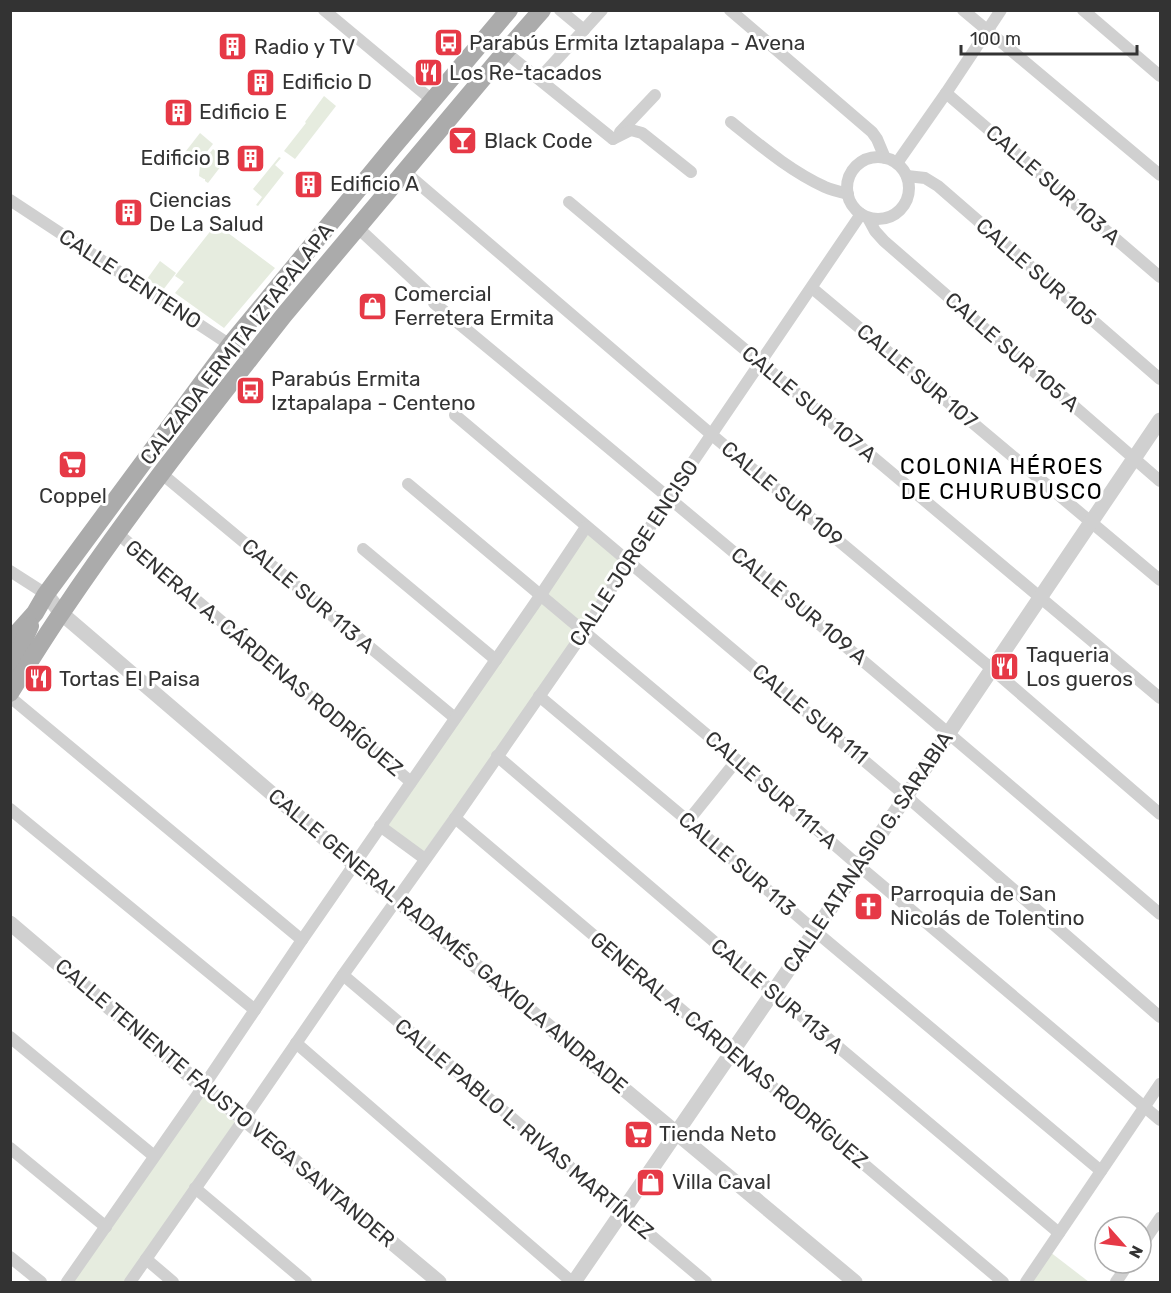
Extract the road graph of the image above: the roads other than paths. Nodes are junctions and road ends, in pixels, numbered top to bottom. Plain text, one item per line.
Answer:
1 (324, 10) edge
2 (508, 10) edge
3 (542, 10) edge
4 (560, 10) edge
5 (602, 10) edge
6 (730, 10) edge
7 (963, 10) edge
8 (1001, 10) edge
9 (1083, 10) edge
10 (584, 30) junction
11 (987, 31) junction
12 (505, 52) junction
13 (1161, 76) edge
14 (539, 79) junction
15 (946, 93) junction
16 (655, 95) dead end
17 (432, 100) junction
18 (731, 122) dead end
19 (613, 139) junction
20 (891, 160) junction
21 (405, 172) junction
22 (691, 172) dead end
23 (1161, 175) edge
24 (907, 176) junction
25 (848, 194) junction
26 (10, 200) edge
27 (569, 202) dead end
28 (864, 216) junction
29 (358, 228) junction
30 (1161, 277) edge
31 (812, 288) junction
32 (267, 300) junction
33 (284, 315) junction
34 (231, 345) junction
35 (250, 358) junction
36 (760, 363) junction
37 (1161, 379) edge
38 (199, 388) junction
39 (217, 401) junction
40 (455, 415) dead end
41 (1161, 420) edge
42 (712, 435) junction
43 (1134, 459) junction
44 (162, 474) junction
45 (1161, 481) edge
46 (408, 484) dead end
47 (669, 497) junction
48 (1091, 521) junction
49 (586, 527) junction
50 (117, 533) junction
51 (363, 549) dead end
52 (628, 561) junction
53 (10, 571) edge
54 (1161, 580) edge
55 (46, 594) junction
56 (540, 596) junction
57 (1041, 597) junction
58 (35, 613) junction
59 (61, 613) junction
60 (584, 632) junction
61 (10, 640) edge
62 (496, 660) junction
63 (12, 663) edge
64 (992, 669) junction
65 (10, 695) edge
66 (539, 696) junction
67 (1161, 698) edge
68 (455, 718) junction
69 (949, 732) junction
70 (497, 756) junction
71 (737, 760) junction
72 (411, 782) junction
73 (906, 796) junction
74 (10, 809) edge
75 (1161, 814) edge
76 (455, 818) junction
77 (688, 821) junction
78 (380, 826) junction
79 (425, 859) junction
80 (354, 864) junction
81 (859, 866) junction
82 (397, 899) junction
83 (1161, 914) edge
84 (10, 923) edge
85 (815, 931) junction
86 (302, 940) junction
87 (343, 975) junction
88 (773, 992) junction
89 (255, 1010) junction
90 (1161, 1017) edge
91 (10, 1037) edge
92 (296, 1043) junction
93 (731, 1052) junction
94 (1161, 1084) edge
95 (203, 1087) junction
96 (1145, 1107) junction
97 (244, 1119) junction
98 (1161, 1120) edge
99 (676, 1133) junction
100 (10, 1148) edge
101 (154, 1156) junction
102 (1101, 1171) junction
103 (195, 1188) junction
104 (622, 1212) junction
105 (106, 1227) junction
106 (1059, 1233) junction
107 (10, 1257) edge
108 (146, 1259) junction
109 (41, 1282) edge
110 (67, 1282) edge
111 (130, 1282) edge
112 (173, 1282) edge
113 (306, 1282) edge
114 (439, 1282) edge
115 (573, 1282) edge
116 (706, 1282) edge
117 (855, 1282) edge
118 (1003, 1282) edge
119 (1026, 1282) edge

1 - 17 street
2 - 17 main road, CALZADA ERMITA IZTAPALAPA
3 - 12 main road, CALZADA ERMITA IZTAPALAPA
4 - 10 street
5 - 10 street
6 - 20 street
7 - 11 street
8 - 11 street
9 - 13 street
10 - 14 street
11 - 15 street
11 - 23 street
12 - 14 street
12 - 21 main road, CALZADA ERMITA IZTAPALAPA
14 - 19 street
15 - 20 street
15 - 30 street, CALLE SUR 103 A
16 - 19 street
17 - 32 main road, CALZADA ERMITA IZTAPALAPA
18 - 25 street
19 - 22 street
20 - 24 street
20 - 25 street
21 - 29 main road, CALZADA ERMITA IZTAPALAPA
21 - 42 street, CALLE SUR 109
24 - 28 street
24 - 37 street, CALLE SUR 105
25 - 28 street
26 - 34 street, CALLE CENTENO
27 - 36 street, CALLE SUR 107 A
28 - 31 street, CALLE JORGE ENCISO
28 - 43 street, CALLE SUR 105 A
29 - 33 main road, CALZADA ERMITA IZTAPALAPA
29 - 47 street, CALLE SUR 109 A
31 - 36 street, CALLE JORGE ENCISO
31 - 48 street, CALLE SUR 107
32 - 33 main road
32 - 34 main road, CALZADA ERMITA IZTAPALAPA
33 - 35 main road, CALZADA ERMITA IZTAPALAPA
34 - 35 street, CALLE CENTENO
34 - 38 main road, CALZADA ERMITA IZTAPALAPA
35 - 39 main road, CALZADA ERMITA IZTAPALAPA
36 - 42 street, CALLE JORGE ENCISO
36 - 57 street, CALLE SUR 107 A
38 - 39 main road
38 - 55 main road, CALZADA ERMITA IZTAPALAPA
39 - 44 main road, CALZADA ERMITA IZTAPALAPA
40 - 49 street, CALLE SUR 111
41 - 43 street, CALLE ATANASIO G. SARABIA
42 - 47 street, CALLE JORGE ENCISO
42 - 64 street, CALLE SUR 109
43 - 45 street, CALLE SUR 105 A
43 - 48 street, CALLE ATANASIO G. SARABIA
44 - 50 main road, CALZADA ERMITA IZTAPALAPA
44 - 68 street, CALLE SUR 113 A
46 - 56 street, CALLE SUR 111-A
47 - 52 street, CALLE JORGE ENCISO
47 - 69 street, CALLE SUR 109 A
48 - 54 street, CALLE SUR 107
48 - 57 street, CALLE ATANASIO G. SARABIA
49 - 52 street, CALLE SUR 111
49 - 56 street
50 - 59 main road, CALZADA ERMITA IZTAPALAPA
50 - 72 street, GENERAL A. CÁRDENAS RODRÍGUEZ
51 - 62 street
52 - 60 street, CALLE JORGE ENCISO
52 - 73 street, CALLE SUR 111
53 - 55 street
55 - 58 main road, CALZADA ERMITA IZTAPALAPA
55 - 59 street, CALLE GENERAL RADAMÉS GAXIOLA ANDRADE
56 - 60 street, CALLE SUR 111-A
56 - 62 street
57 - 64 street, CALLE ATANASIO G. SARABIA
57 - 67 street, CALLE SUR 107 A
58 - 61 main road, CALZADA ERMITA IZTAPALAPA
58 - 63 main road, CALZADA ERMITA IZTAPALAPA
59 - 65 main road, CALZADA ERMITA IZTAPALAPA
59 - 80 street, CALLE GENERAL RADAMÉS GAXIOLA ANDRADE
60 - 66 street, CALLE JORGE ENCISO
60 - 71 street, CALLE SUR 111-A
62 - 68 street
64 - 69 street, CALLE ATANASIO G. SARABIA
64 - 75 street, CALLE SUR 109
65 - 86 street
66 - 70 street, CALLE JORGE ENCISO
66 - 77 street, CALLE SUR 113
68 - 72 street
69 - 73 street, CALLE ATANASIO G. SARABIA
69 - 83 street, CALLE SUR 109 A
70 - 76 street, CALLE JORGE ENCISO
70 - 88 street, CALLE SUR 113 A
71 - 77 street
71 - 81 street, CALLE SUR 111-A
72 - 78 street
73 - 81 street, CALLE ATANASIO G. SARABIA
73 - 90 street, CALLE SUR 111
74 - 89 street
76 - 79 street, CALLE JORGE ENCISO
76 - 93 street, GENERAL A. CÁRDENAS RODRÍGUEZ
77 - 85 street, CALLE SUR 113
78 - 79 street
78 - 80 street
79 - 82 street, CALLE JORGE ENCISO
80 - 82 street, CALLE GENERAL RADAMÉS GAXIOLA ANDRADE
80 - 86 street
81 - 85 street, CALLE ATANASIO G. SARABIA
81 - 96 street, CALLE SUR 111-A
82 - 87 street, CALLE JORGE ENCISO
82 - 99 street, CALLE GENERAL RADAMÉS GAXIOLA ANDRADE
84 - 95 street, CALLE TENIENTE FAUSTO VEGA SANTANDER
85 - 88 street, CALLE ATANASIO G. SARABIA
85 - 102 street, CALLE SUR 113
86 - 89 street
87 - 92 street, CALLE JORGE ENCISO
87 - 104 street, CALLE PABLO L. RIVAS MARTÍNEZ
88 - 93 street, CALLE ATANASIO G. SARABIA
88 - 106 street, CALLE SUR 113 A
89 - 95 street
91 - 101 street
92 - 97 street, CALLE JORGE ENCISO
92 - 115 street
93 - 99 street, CALLE ATANASIO G. SARABIA
93 - 118 street, GENERAL A. CÁRDENAS RODRÍGUEZ
94 - 96 street
95 - 97 street, CALLE TENIENTE FAUSTO VEGA SANTANDER
95 - 101 street
96 - 98 street, CALLE SUR 111-A
96 - 102 street
97 - 103 street, CALLE JORGE ENCISO
97 - 114 street, CALLE TENIENTE FAUSTO VEGA SANTANDER
99 - 104 street, CALLE ATANASIO G. SARABIA
99 - 117 street, CALLE GENERAL RADAMÉS GAXIOLA ANDRADE
100 - 105 street
101 - 105 street
102 - 106 street
103 - 108 street, CALLE JORGE ENCISO
103 - 113 street
104 - 115 street, CALLE ATANASIO G. SARABIA
104 - 116 street, CALLE PABLO L. RIVAS MARTÍNEZ
105 - 110 street
106 - 119 street
107 - 109 street
108 - 111 street, CALLE JORGE ENCISO
108 - 112 street

